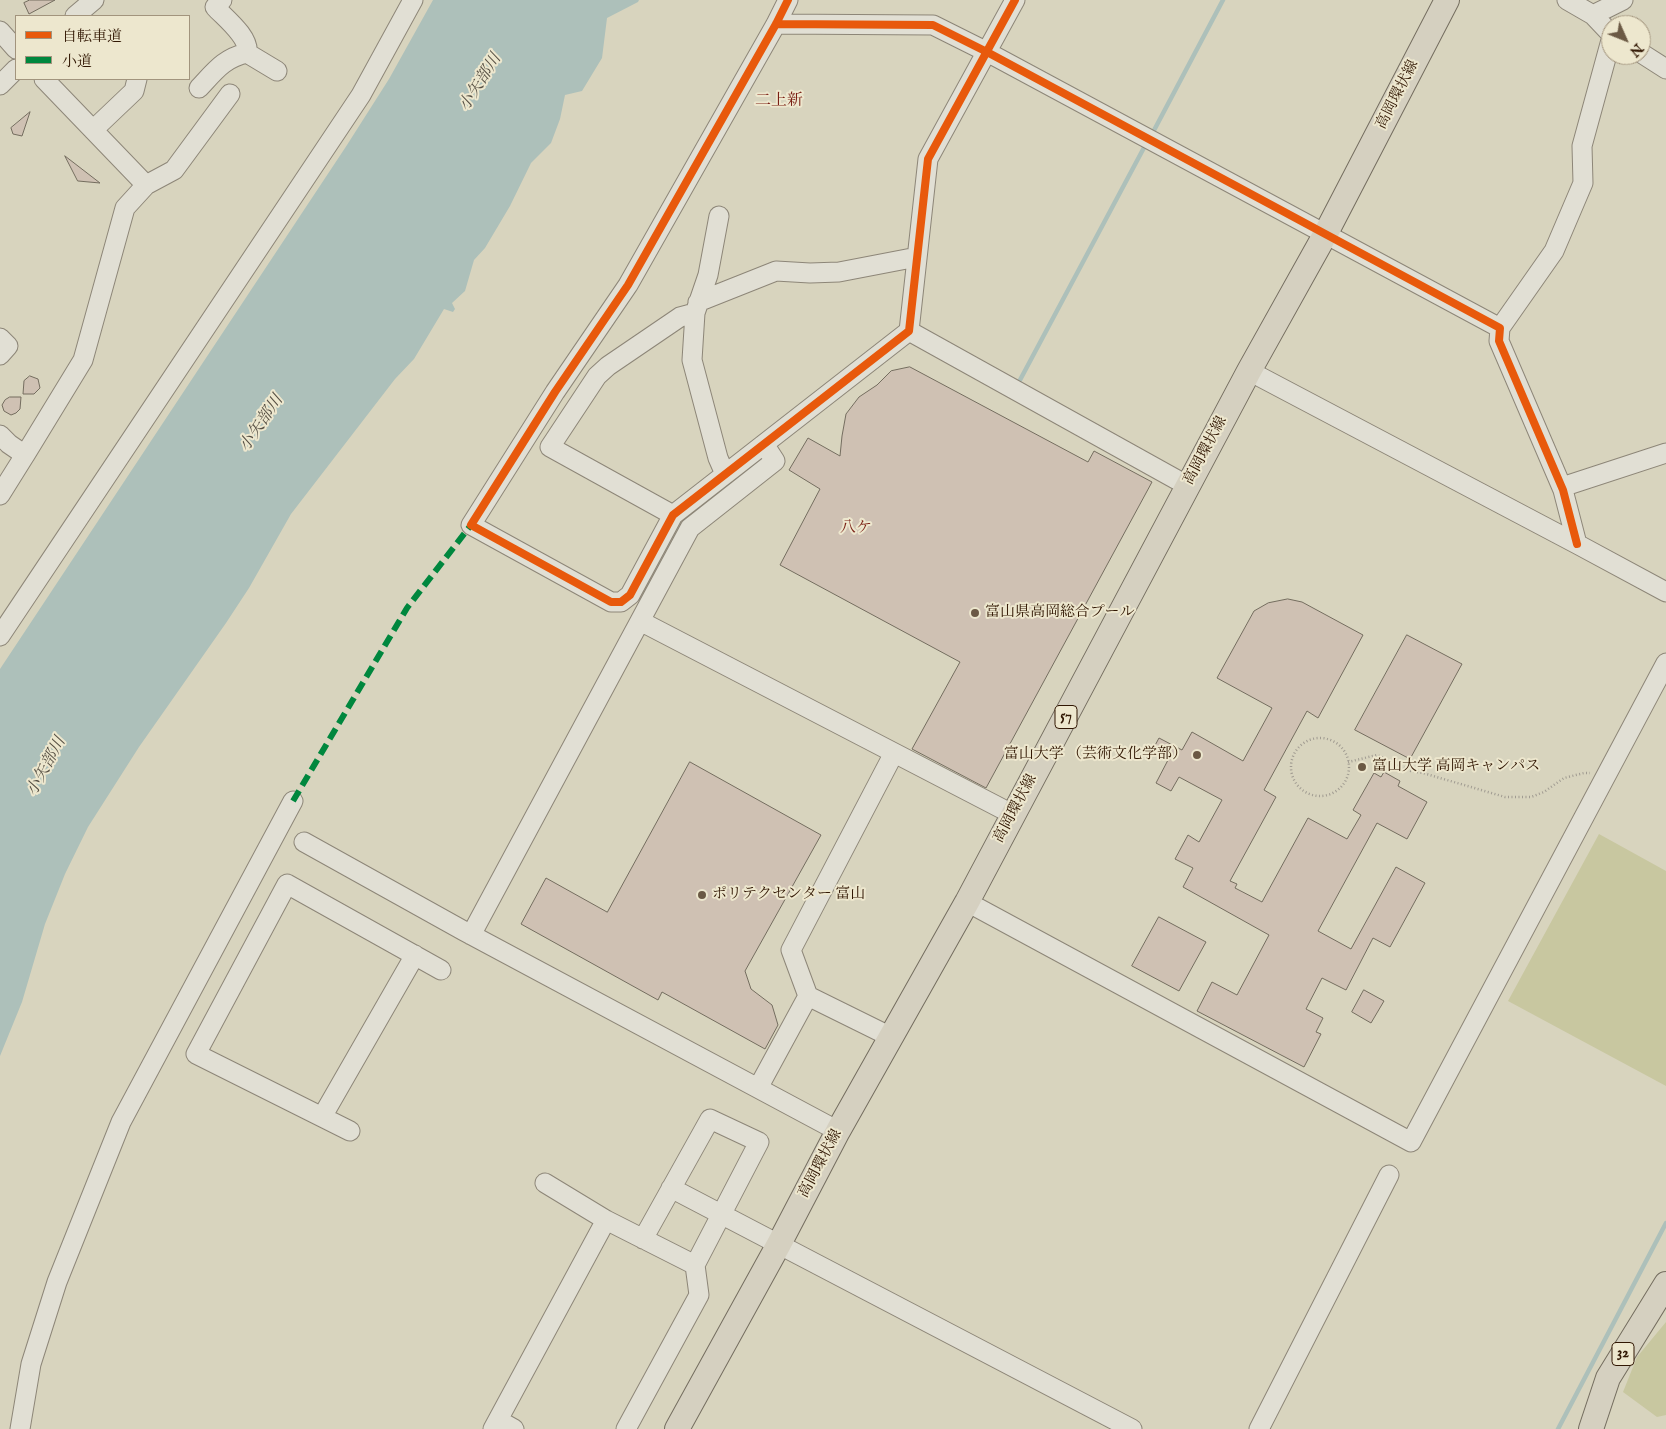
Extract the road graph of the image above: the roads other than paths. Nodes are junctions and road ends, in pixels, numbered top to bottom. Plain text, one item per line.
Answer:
1 (222, 0) edge
2 (413, 0) edge
3 (788, 0) edge
4 (1015, 0) edge
5 (1446, 0) edge
6 (1567, 0) edge
7 (1623, 0) edge
8 (1594, 15) junction
9 (1601, 23) edge
10 (776, 24) junction
11 (0, 32) edge
12 (15, 49) edge
13 (987, 52) junction
14 (247, 53) junction
15 (1651, 59) edge
16 (1604, 65) edge
17 (1666, 69) edge
18 (15, 70) edge
19 (277, 71) dead end
20 (45, 80) edge
21 (137, 80) edge
22 (0, 85) edge
23 (199, 88) dead end
24 (230, 94) dead end
25 (93, 130) junction
26 (146, 185) junction
27 (720, 216) dead end
28 (1326, 233) junction
29 (917, 257) junction
30 (696, 307) junction
31 (1500, 328) junction
32 (909, 331) junction
33 (0, 338) edge
34 (0, 355) edge
35 (1249, 371) junction
36 (0, 435) edge
37 (764, 444) junction
38 (1666, 453) edge
39 (25, 455) junction
40 (725, 474) junction
41 (1188, 486) junction
42 (1562, 487) junction
43 (0, 495) edge
44 (673, 515) junction
45 (1577, 544) junction
46 (1666, 592) edge
47 (640, 620) junction
48 (0, 636) edge
49 (1666, 663) edge
50 (894, 752) junction
51 (293, 801) dead end
52 (1014, 815) junction
53 (304, 842) dead end
54 (967, 902) junction
55 (471, 935) junction
56 (415, 956) junction
57 (442, 970) dead end
58 (808, 996) junction
59 (891, 1037) junction
60 (758, 1088) junction
61 (322, 1117) junction
62 (350, 1131) dead end
63 (838, 1131) junction
64 (1389, 1175) dead end
65 (545, 1183) dead end
66 (671, 1188) junction
67 (721, 1214) junction
68 (606, 1220) junction
69 (643, 1239) junction
70 (779, 1244) junction
71 (695, 1265) junction
72 (1666, 1284) edge
73 (502, 1426) edge
74 (20, 1429) edge
75 (626, 1429) edge
76 (677, 1429) edge
77 (1132, 1429) edge
78 (1259, 1429) edge
79 (1591, 1429) edge

1 - 14 street
2 - 48 street
3 - 10 street
4 - 13 street
5 - 28 main road, 高岡環状線 / 57
6 - 8 street
7 - 8 street
8 - 9 street
10 - 13 street
10 - 44 street
11 - 12 street
13 - 28 street
13 - 29 street
14 - 19 street
14 - 23 street
15 - 17 street
16 - 31 street
18 - 22 street
20 - 25 street
21 - 25 street
24 - 26 street
25 - 26 street
26 - 39 street
27 - 30 street
28 - 31 street
28 - 35 main road, 高岡環状線 / 57
29 - 30 street
29 - 32 street
30 - 40 street
30 - 44 street
31 - 42 street
32 - 37 street
32 - 41 street
33 - 34 street
35 - 41 main road, 高岡環状線 / 57
35 - 45 street
36 - 39 street
37 - 40 street
37 - 47 street
38 - 42 street
39 - 43 street
40 - 44 street
41 - 52 main road, 高岡環状線 / 57
42 - 45 street
45 - 46 street
47 - 50 street
47 - 55 street
49 - 54 street
50 - 52 street
50 - 58 street
51 - 74 street
52 - 54 main road, 高岡環状線 / 57
53 - 55 street
54 - 59 main road, 高岡環状線 / 57
55 - 60 street
56 - 57 street
56 - 61 street
56 - 61 street
58 - 59 street
58 - 60 street
59 - 63 main road, 高岡環状線 / 57
60 - 63 street
61 - 62 street
63 - 70 main road, 高岡環状線 / 57
64 - 78 street
65 - 68 street
66 - 67 street
66 - 67 street
66 - 69 street
67 - 70 street
67 - 71 street
68 - 69 street
68 - 73 street
69 - 71 street
70 - 76 main road, 高岡環状線 / 57
70 - 77 street
71 - 75 street
72 - 79 main road, 32

